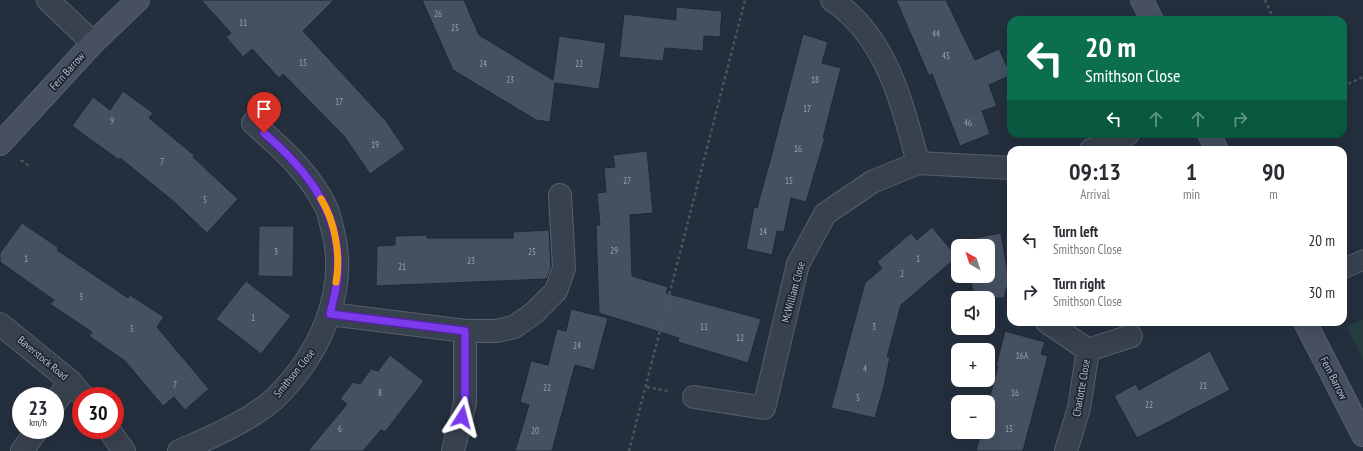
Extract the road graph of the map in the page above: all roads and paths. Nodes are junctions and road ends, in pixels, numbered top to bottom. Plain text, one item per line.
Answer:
1 (48, 0) edge
2 (138, 0) edge
3 (745, 0) edge
4 (832, 0) edge
5 (1142, 0) edge
6 (1265, 0) edge
7 (1150, 16) edge
8 (1272, 16) edge
9 (93, 43) junction
10 (1363, 77) edge
11 (1347, 84) edge
12 (253, 124) dead end
13 (1120, 138) edge
14 (0, 144) edge
15 (1103, 146) edge
16 (918, 163) junction
17 (1007, 168) edge
18 (560, 195) dead end
19 (1363, 260) edge
20 (1347, 267) edge
21 (330, 314) junction
22 (0, 324) edge
23 (1053, 326) edge
24 (1307, 326) edge
25 (465, 331) junction
26 (1131, 336) dead end
27 (1088, 350) junction
28 (75, 387) edge
29 (694, 397) dead end
30 (1363, 435) edge
31 (31, 439) edge
32 (115, 439) edge
33 (22, 451) edge
34 (124, 451) edge
35 (179, 451) edge
36 (453, 451) edge
37 (629, 451) edge
38 (1066, 451) edge

1 - 9 street
2 - 9 street, Fern Barrow
3 - 37 path
4 - 16 street
5 - 7 street
6 - 8 path
9 - 14 street, Fern Barrow
10 - 11 path
12 - 21 street, Smithson Close
13 - 15 street
16 - 17 street, McWilliam Close
16 - 29 street, McWilliam Close
18 - 25 street
19 - 20 lane
21 - 25 street
21 - 35 street, Smithson Close
22 - 28 street, Baverstock Road
23 - 27 street, Charlotte Close
24 - 30 street, Fern Barrow
25 - 36 street
26 - 27 street
27 - 38 street, Charlotte Close
31 - 33 street
32 - 34 street

